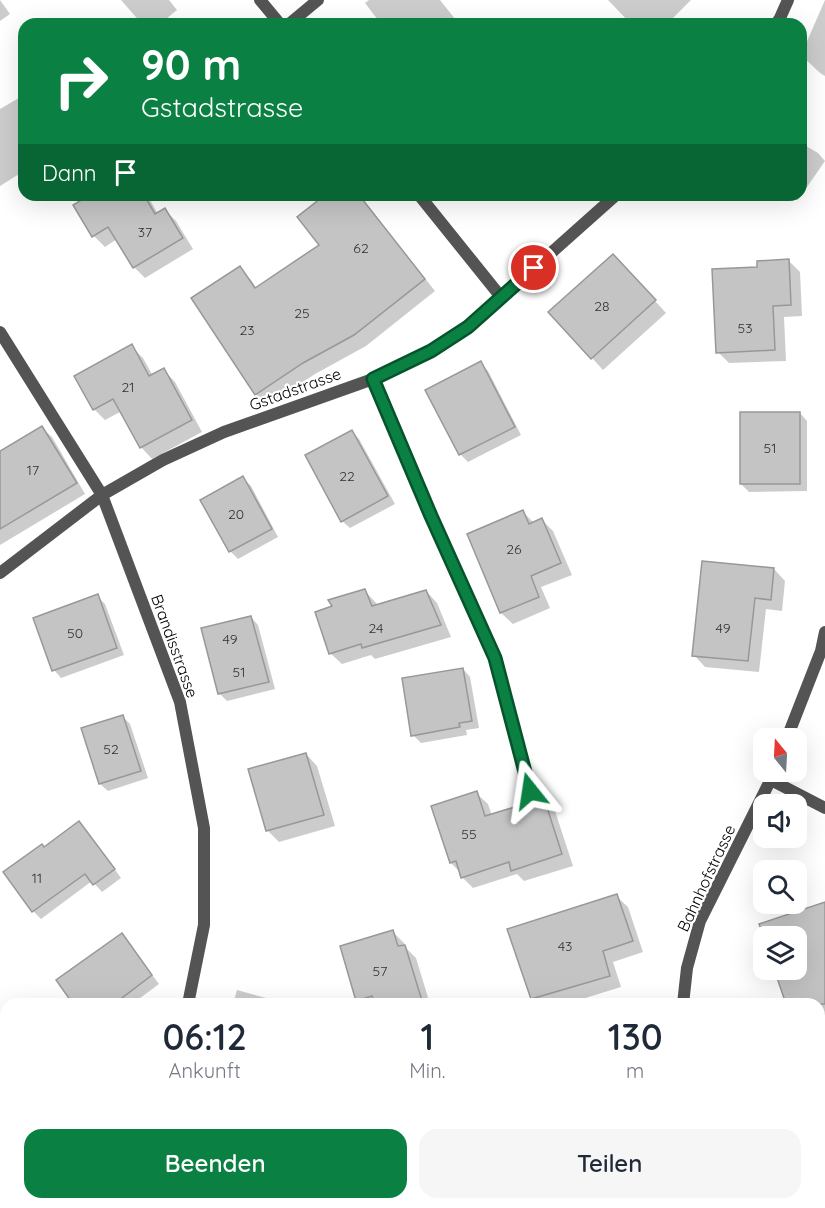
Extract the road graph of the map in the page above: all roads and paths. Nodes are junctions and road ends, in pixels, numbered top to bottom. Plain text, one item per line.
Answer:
1 (260, 0) edge
2 (318, 0) edge
3 (788, 0) edge
4 (275, 18) edge
5 (297, 18) edge
6 (780, 18) edge
7 (424, 201) edge
8 (609, 201) edge
9 (501, 297) junction
10 (2, 341) edge
11 (373, 379) junction
12 (102, 495) junction
13 (0, 573) edge
14 (825, 632) edge
15 (791, 728) edge
16 (770, 782) edge
17 (784, 782) edge
18 (530, 791) dead end
19 (825, 808) edge
20 (189, 998) edge
21 (684, 998) edge

1 - 4 street
2 - 5 street
3 - 6 street
7 - 9 street
8 - 9 street, Gstadstrasse
9 - 11 street, Gstadstrasse
10 - 12 street, Brandisstrasse
11 - 12 street, Gstadstrasse
11 - 18 street
12 - 13 street, Gstadstrasse
12 - 20 street, Brandisstrasse
14 - 15 street
16 - 21 street, Bahnhofstrasse
17 - 19 street

